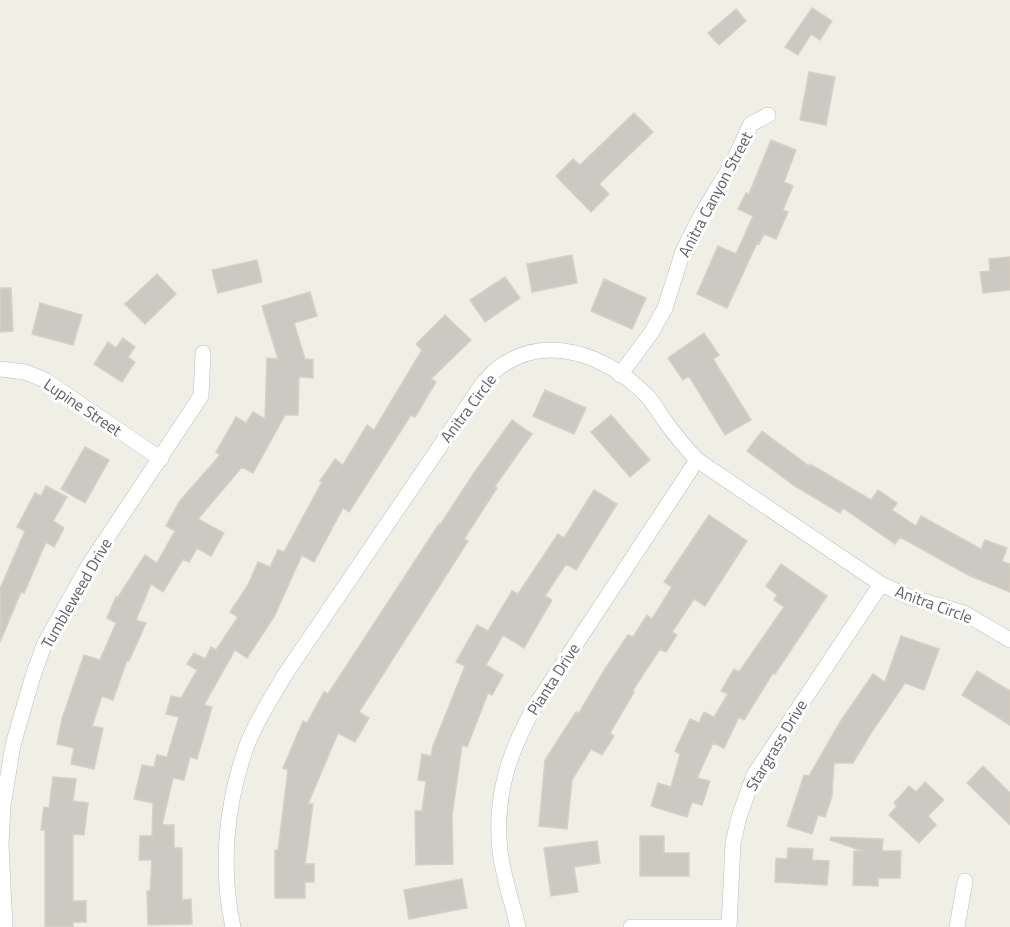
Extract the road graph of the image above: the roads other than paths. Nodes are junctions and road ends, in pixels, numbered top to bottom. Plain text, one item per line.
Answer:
1 (768, 115) dead end
2 (203, 353) dead end
3 (0, 369) edge
4 (620, 375) junction
5 (161, 459) junction
6 (697, 460) junction
7 (881, 584) junction
8 (1010, 640) edge
9 (965, 881) dead end
10 (5, 927) edge
11 (233, 927) edge
12 (518, 927) edge
13 (631, 927) edge
14 (722, 927) edge
15 (729, 927) edge
16 (957, 927) edge

1 - 4 street, Anitra Canyon Street
2 - 5 street, Tumbleweed Drive
3 - 5 street, Lupine Street
4 - 6 street, Anitra Circle
4 - 11 street, Anitra Circle
5 - 10 street, Tumbleweed Drive
6 - 7 street, Anitra Circle
6 - 12 street, Pianta Drive
7 - 8 street, Anitra Circle
7 - 15 street, Stargrass Drive
9 - 16 street
13 - 14 street

